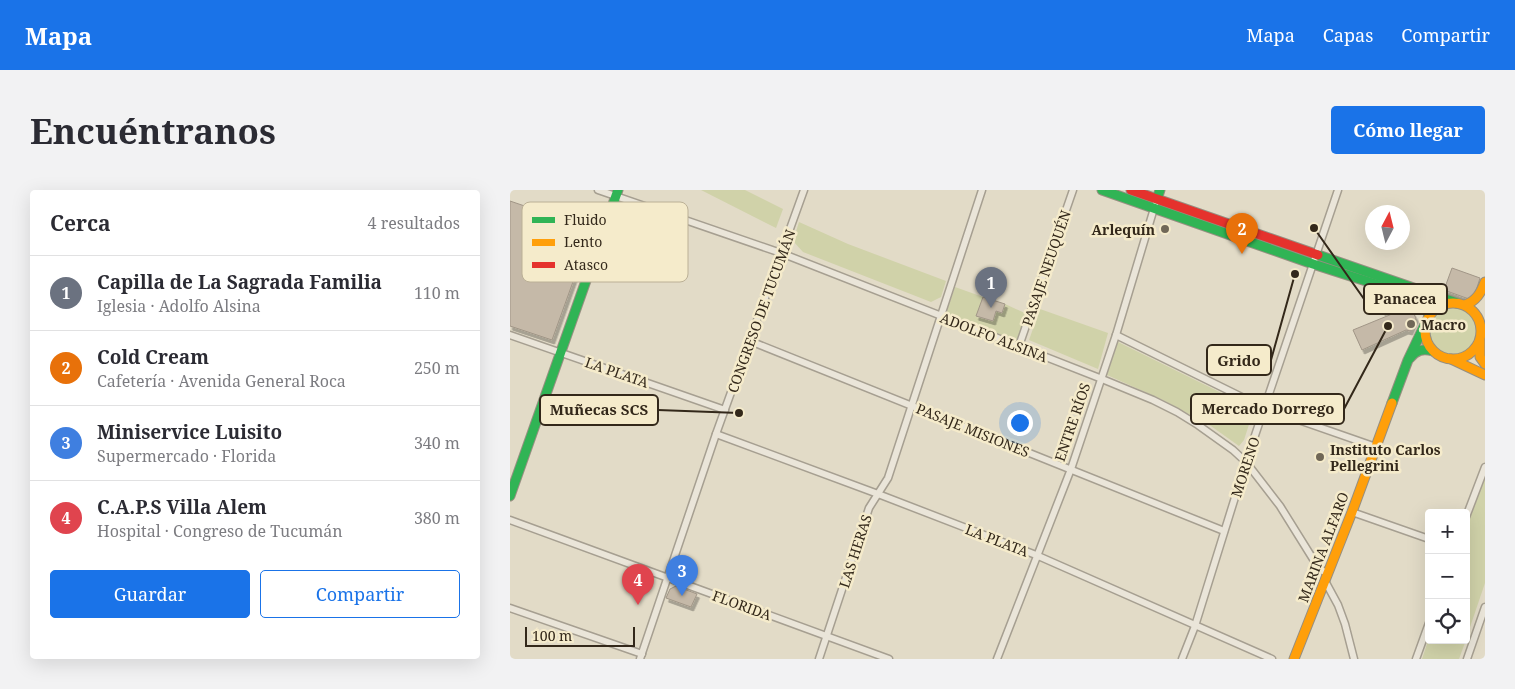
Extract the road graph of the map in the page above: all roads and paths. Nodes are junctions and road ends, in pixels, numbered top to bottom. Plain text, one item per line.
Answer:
1 (598, 190) edge
2 (804, 190) edge
3 (982, 190) edge
4 (1073, 190) edge
5 (1102, 190) edge
6 (1131, 190) edge
7 (1338, 190) edge
8 (617, 193) edge
9 (1157, 199) edge
10 (642, 202) edge
11 (688, 219) edge
12 (781, 253) junction
13 (1315, 259) junction
14 (586, 282) edge
15 (1485, 282) edge
16 (1461, 304) junction
17 (1485, 315) edge
18 (941, 317) junction
19 (1427, 318) junction
20 (1481, 327) junction
21 (510, 335) edge
22 (1116, 335) junction
23 (1480, 338) junction
24 (750, 341) junction
25 (1019, 346) junction
26 (1433, 351) junction
27 (561, 352) junction
28 (1450, 359) junction
29 (1408, 360) junction
30 (1485, 364) edge
31 (1485, 375) edge
32 (1102, 379) junction
33 (912, 406) junction
34 (1264, 408) junction
35 (725, 410) junction
36 (716, 434) junction
37 (1376, 447) junction
38 (1246, 462) junction
39 (1485, 467) edge
40 (1070, 469) junction
41 (878, 494) junction
42 (510, 496) edge
43 (1469, 509) edge
44 (1352, 512) junction
45 (510, 520) edge
46 (1224, 531) junction
47 (1425, 538) edge
48 (1036, 555) junction
49 (1327, 577) junction
50 (668, 579) junction
51 (1485, 607) edge
52 (510, 608) edge
53 (1195, 626) junction
54 (1425, 634) edge
55 (826, 636) junction
56 (641, 656) edge
57 (819, 659) edge
58 (889, 659) edge
59 (996, 659) edge
60 (1182, 659) edge
61 (1272, 659) edge
62 (1294, 659) edge
63 (1354, 659) edge
64 (1416, 659) edge
65 (1467, 659) edge

1 - 8 street, ADOLFO ALSINA
2 - 12 street, CONGRESO DE TUCUMÁN
3 - 18 street, LAS HERAS
4 - 25 street, PASAJE NEUQUÉN
5 - 9 main road
6 - 9 main road
7 - 13 street, MORENO
8 - 10 street, ADOLFO ALSINA
9 - 13 main road
9 - 22 street, ENTRE RÍOS
11 - 12 street, ADOLFO ALSINA
12 - 18 street, ADOLFO ALSINA
12 - 24 street, CONGRESO DE TUCUMÁN
13 - 16 main road
13 - 19 main road
13 - 34 street, MORENO
14 - 27 main road
15 - 16 main road
16 - 19 main road
16 - 20 main road
17 - 20 main road
18 - 25 street, ADOLFO ALSINA
18 - 33 street, LAS HERAS
19 - 26 main road
19 - 29 main road, MARINA ALFARO
20 - 23 main road
21 - 27 street, LA PLATA
22 - 32 street, ENTRE RÍOS
22 - 34 street
23 - 28 main road
23 - 30 main road
24 - 33 street, PASAJE MISIONES
24 - 35 street, CONGRESO DE TUCUMÁN
25 - 32 street, ADOLFO ALSINA
26 - 28 main road
26 - 29 main road
27 - 35 street, LA PLATA
27 - 42 main road
28 - 31 main road
29 - 37 main road, MARINA ALFARO
32 - 38 street, ADOLFO ALSINA
32 - 40 street, ENTRE RÍOS
33 - 40 street, PASAJE MISIONES
33 - 41 street, LAS HERAS
34 - 37 street
34 - 38 street, MORENO
35 - 36 street, CONGRESO DE TUCUMÁN
36 - 41 street, LA PLATA
36 - 50 street, CONGRESO DE TUCUMÁN
37 - 44 main road, MARINA ALFARO
38 - 46 street, MORENO
38 - 49 street, ADOLFO ALSINA
39 - 43 street
40 - 46 street, PASAJE MISIONES
40 - 48 street, ENTRE RÍOS
41 - 48 street, LA PLATA
41 - 55 street, LAS HERAS
44 - 47 street
44 - 49 main road, MARINA ALFARO
45 - 50 street, FLORIDA
46 - 53 street, MORENO
48 - 53 street, LA PLATA
48 - 59 street, ENTRE RÍOS
49 - 62 main road, MARINA ALFARO
49 - 63 street, ADOLFO ALSINA
50 - 55 street, FLORIDA
50 - 56 street, CONGRESO DE TUCUMÁN
51 - 65 street
52 - 56 street
53 - 60 street, MORENO
53 - 61 street, LA PLATA
54 - 64 street
55 - 57 street, LAS HERAS
55 - 58 street, FLORIDA

